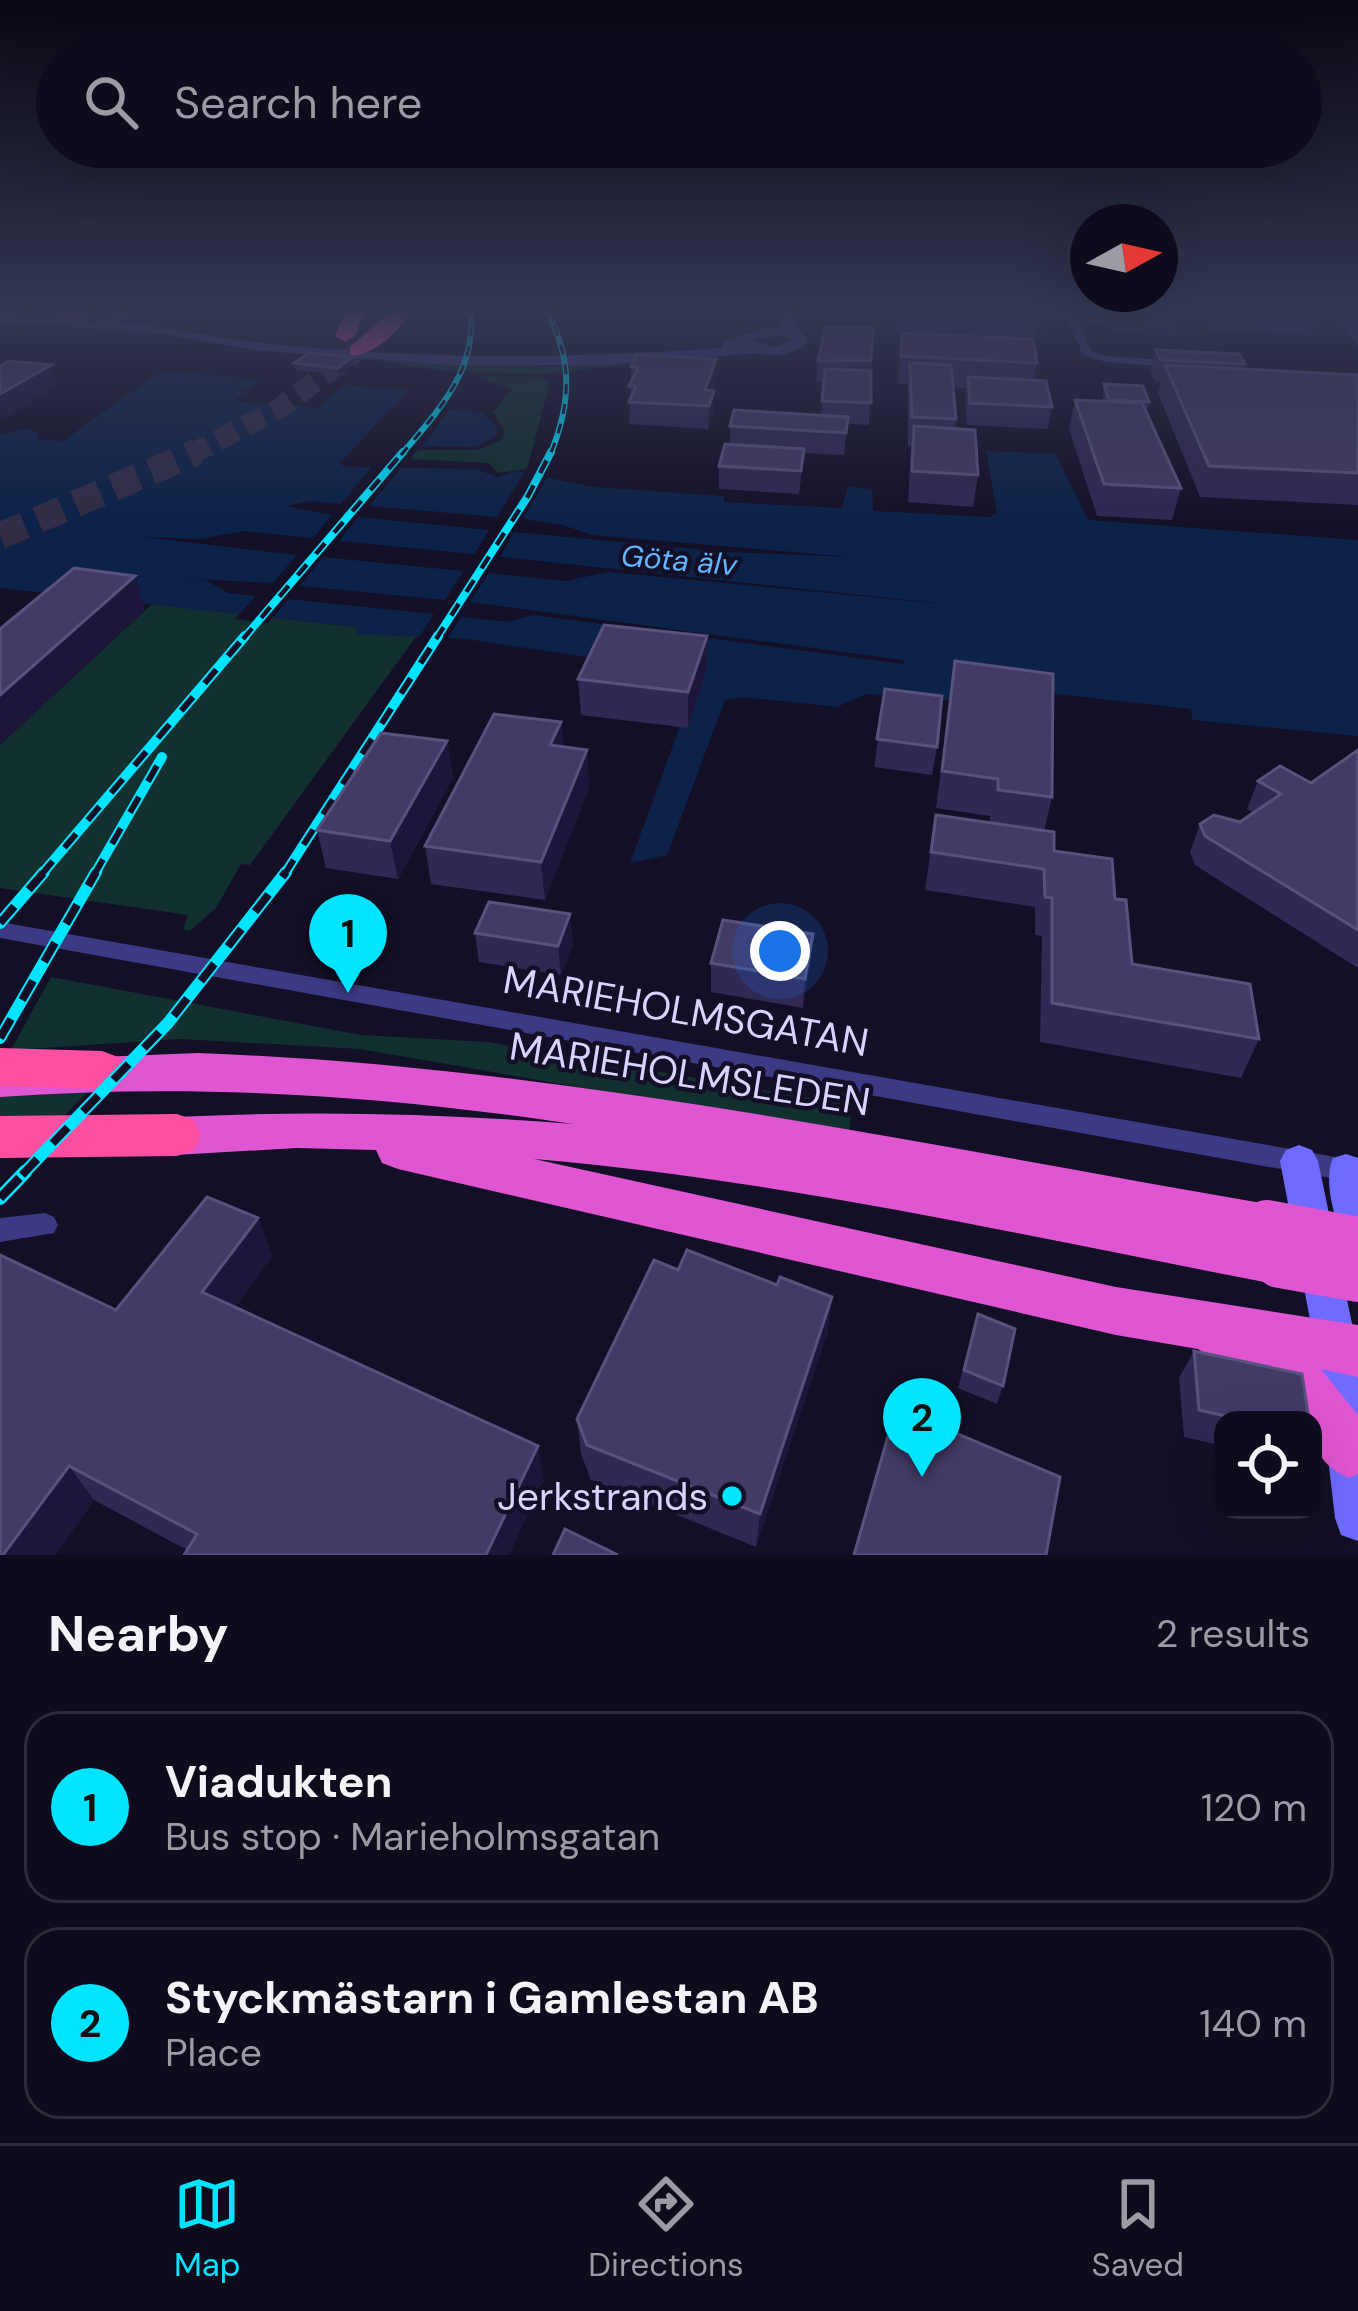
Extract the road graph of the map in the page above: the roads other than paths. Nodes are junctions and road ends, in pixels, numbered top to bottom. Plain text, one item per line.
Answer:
1 (0, 930) edge
2 (0, 1067) edge
3 (102, 1070) junction
4 (0, 1079) edge
5 (300, 1131) junction
6 (177, 1135) junction
7 (0, 1137) edge
8 (0, 1150) edge
9 (1299, 1161) junction
10 (1352, 1171) edge
11 (45, 1225) dead end
12 (1358, 1227) edge
13 (0, 1230) edge
14 (1358, 1243) edge
15 (1273, 1244) junction
16 (1358, 1276) edge
17 (1205, 1327) junction
18 (1347, 1348) edge
19 (1349, 1450) junction
20 (1358, 1518) edge

1 - 9 street, MARIEHOLMSGATAN
2 - 3 highway
3 - 4 highway, MARIEHOLMSLEDEN
3 - 15 highway, MARIEHOLMSLEDEN
5 - 6 highway, MARIEHOLMSLEDEN
5 - 15 highway, MARIEHOLMSLEDEN
5 - 17 highway
6 - 7 highway
6 - 8 highway, MARIEHOLMSLEDEN
9 - 10 street, MARIEHOLMSGATAN
9 - 18 main road
10 - 12 main road
11 - 13 street
14 - 15 highway, MARIEHOLMSLEDEN, bridge
15 - 16 highway, MARIEHOLMSLEDEN, bridge
17 - 18 highway
17 - 19 highway
18 - 19 main road
19 - 20 main road

